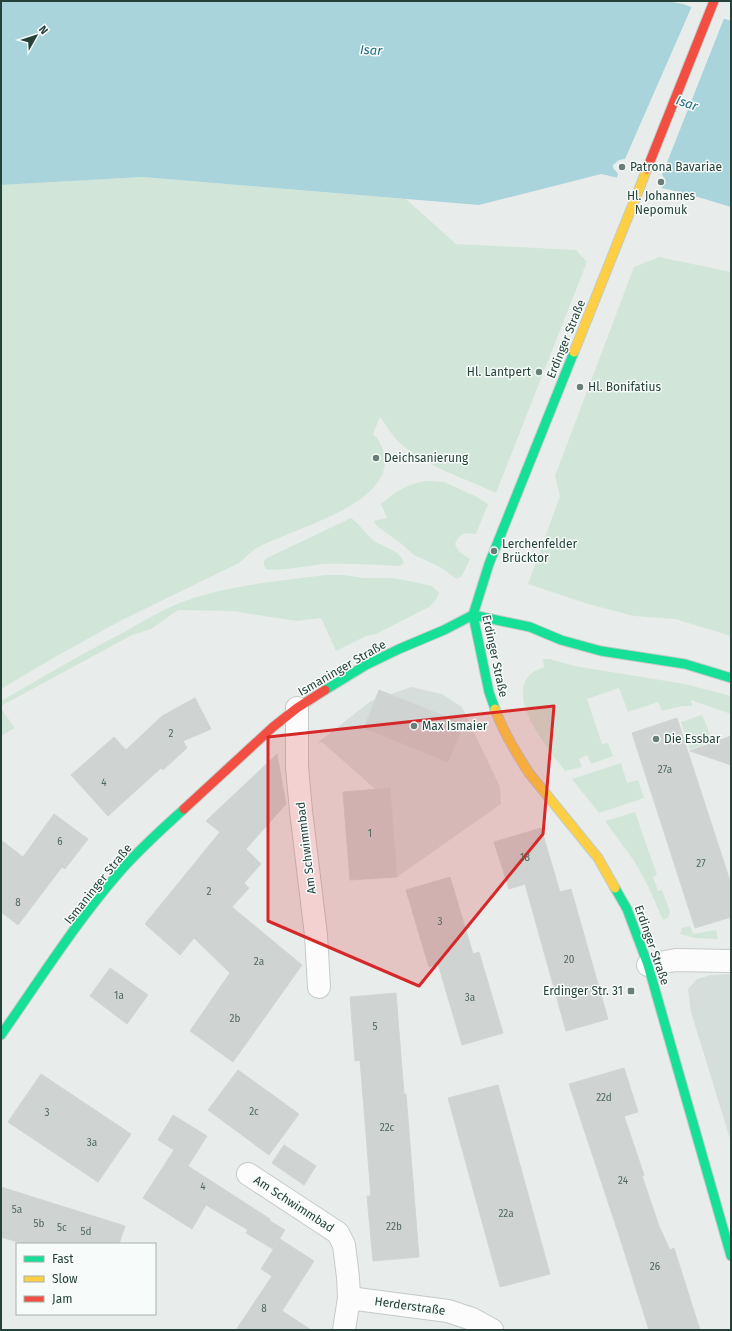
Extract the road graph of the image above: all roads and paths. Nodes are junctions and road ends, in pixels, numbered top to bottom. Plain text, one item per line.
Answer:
1 (714, 1) edge
2 (473, 615) junction
3 (731, 678) edge
4 (297, 708) junction
5 (731, 961) edge
6 (648, 965) junction
7 (319, 987) dead end
8 (1, 1035) edge
9 (248, 1174) dead end
10 (731, 1256) edge
11 (349, 1298) junction
12 (344, 1330) edge
13 (492, 1330) edge

1 - 2 street, Erdinger Straße
2 - 3 street
2 - 4 street, Ismaninger Straße
2 - 6 street, Erdinger Straße
4 - 7 street, Am Schwimmbad
4 - 8 street, Ismaninger Straße
5 - 6 street
6 - 10 street, Erdinger Straße
9 - 11 street, Am Schwimmbad
11 - 12 street, Am Schwimmbad
11 - 13 street, Herderstraße

